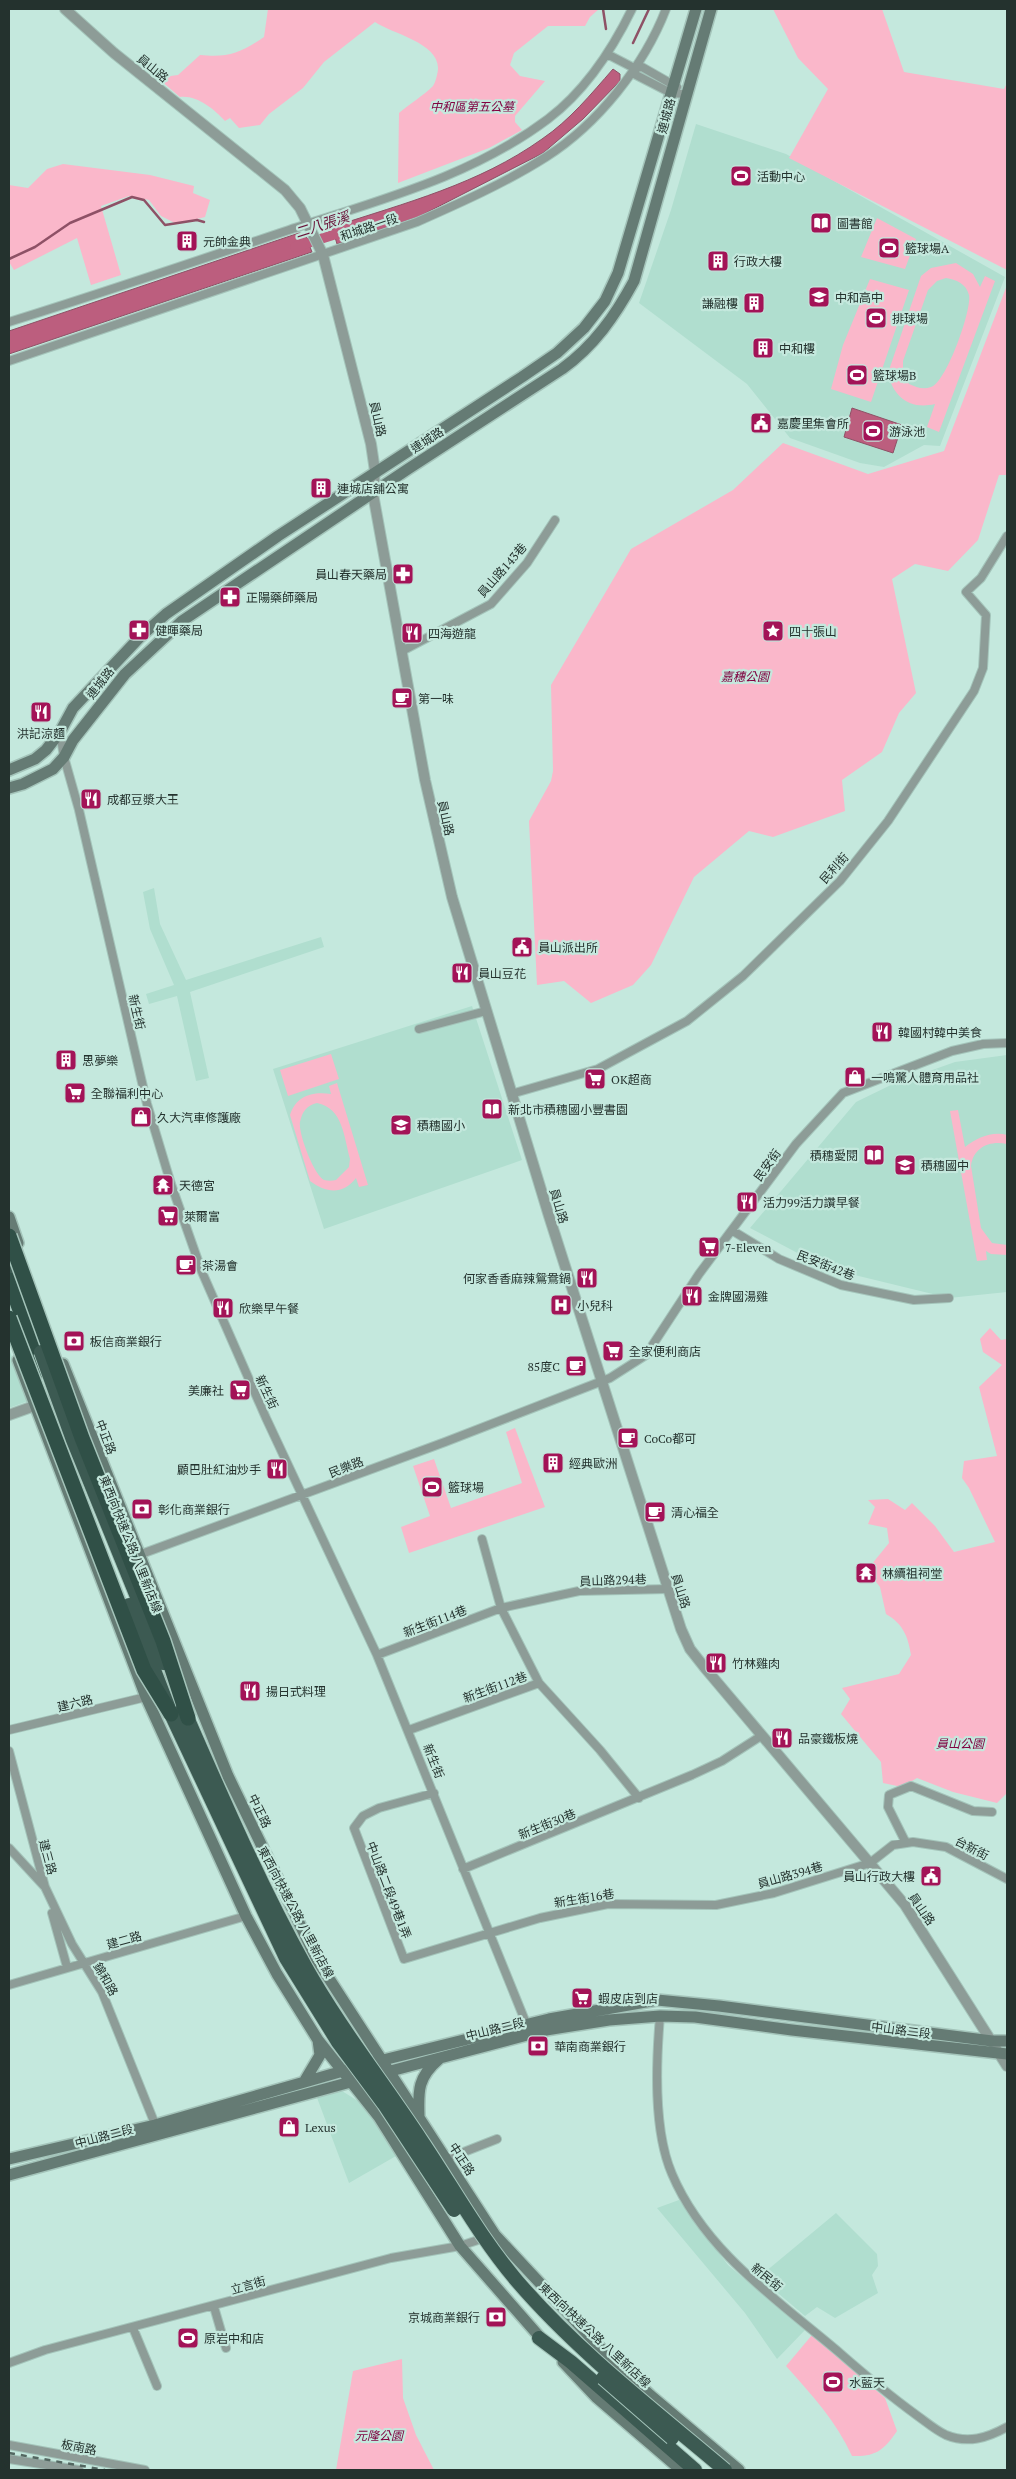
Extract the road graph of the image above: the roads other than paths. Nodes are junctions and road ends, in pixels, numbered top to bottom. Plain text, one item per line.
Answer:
1 (65, 9) edge
2 (632, 9) edge
3 (666, 9) edge
4 (696, 9) edge
5 (712, 9) edge
6 (607, 54) junction
7 (634, 68) junction
8 (672, 89) junction
9 (686, 94) junction
10 (309, 226) junction
11 (322, 253) junction
12 (9, 322) edge
13 (9, 361) edge
14 (375, 471) junction
15 (373, 494) junction
16 (556, 520) dead end
17 (1007, 536) edge
18 (402, 651) junction
19 (60, 732) junction
20 (64, 757) junction
21 (9, 770) edge
22 (9, 788) edge
23 (486, 1011) junction
24 (419, 1029) dead end
25 (1007, 1043) edge
26 (511, 1094) junction
27 (9, 1217) edge
28 (733, 1231) junction
29 (9, 1236) edge
30 (9, 1262) edge
31 (9, 1280) edge
32 (9, 1291) edge
33 (949, 1298) dead end
34 (9, 1318) edge
35 (9, 1336) edge
36 (602, 1382) junction
37 (74, 1392) junction
38 (52, 1400) junction
39 (34, 1406) junction
40 (9, 1415) edge
41 (303, 1495) junction
42 (482, 1539) dead end
43 (138, 1555) junction
44 (113, 1564) junction
45 (97, 1570) junction
46 (668, 1589) junction
47 (501, 1608) junction
48 (377, 1655) junction
49 (539, 1683) junction
50 (146, 1697) junction
51 (172, 1714) junction
52 (188, 1718) junction
53 (9, 1730) edge
54 (409, 1730) junction
55 (761, 1736) junction
56 (9, 1751) edge
57 (434, 1793) junction
58 (639, 1798) junction
59 (992, 1812) dead end
60 (906, 1843) junction
61 (9, 1848) edge
62 (870, 1863) junction
63 (464, 1869) junction
64 (1007, 1879) edge
65 (45, 1887) junction
66 (716, 1905) joint
67 (246, 1916) junction
68 (489, 1933) junction
69 (404, 1959) joint
70 (84, 1964) junction
71 (67, 1968) junction
72 (9, 1984) edge
73 (660, 2016) junction
74 (528, 2029) junction
75 (318, 2040) junction
76 (992, 2041) junction
77 (1007, 2041) edge
78 (1004, 2054) edge
79 (442, 2057) junction
80 (381, 2060) junction
81 (363, 2065) junction
82 (1007, 2066) edge
83 (343, 2070) junction
84 (388, 2071) junction
85 (370, 2076) junction
86 (304, 2082) junction
87 (352, 2082) junction
88 (408, 2101) junction
89 (378, 2117) junction
90 (419, 2118) junction
91 (158, 2130) junction
92 (497, 2139) dead end
93 (9, 2159) edge
94 (446, 2160) junction
95 (9, 2176) edge
96 (495, 2235) junction
97 (460, 2246) junction
98 (214, 2307) junction
99 (133, 2328) junction
100 (539, 2338) junction
101 (226, 2348) dead end
102 (9, 2363) edge
103 (157, 2386) dead end
104 (1007, 2427) edge
105 (9, 2445) edge
106 (9, 2459) edge
107 (79, 2470) edge
108 (145, 2470) edge
109 (681, 2470) edge
110 (695, 2470) edge
111 (711, 2470) edge
112 (725, 2470) edge
113 (739, 2470) edge

1 - 10 street, 員山路
2 - 6 street, 和城路一段
3 - 7 street, 和城路一段
4 - 8 main road, 連城路
5 - 9 main road, 連城路
6 - 7 street
6 - 10 street, 和城路一段
7 - 8 street
7 - 11 street, 和城路一段
8 - 9 street
8 - 14 main road, 連城路
9 - 15 main road, 連城路
10 - 11 street, 員山路
10 - 12 street, 和城路一段
11 - 13 street, 和城路一段
11 - 14 street, 員山路
14 - 15 street, 員山路
14 - 19 main road, 連城路
15 - 18 street, 員山路
15 - 20 main road, 連城路
16 - 18 street, 員山路143巷
17 - 26 street, 民利街
18 - 23 street, 員山路
19 - 20 street, 新生街
19 - 21 main road, 連城路
20 - 22 main road, 連城路
20 - 41 street, 新生街
23 - 24 street
23 - 26 street, 員山路
25 - 28 street, 民安街
26 - 36 street, 員山路
27 - 37 main road, 中正路
28 - 33 street, 民安街42巷
28 - 36 street, 民安街
29 - 52 highway, bridge
30 - 52 highway, 東西向快速公路 八里新店線, bridge
31 - 38 highway
32 - 51 highway, 東西向快速公路 八里新店線, bridge
34 - 51 highway, bridge
35 - 39 main road
36 - 41 street, 民樂路
36 - 46 street, 員山路
37 - 38 street
37 - 43 main road, 中正路
38 - 39 street
38 - 44 main road
39 - 40 street
39 - 45 main road
41 - 43 street, 民樂路
41 - 48 street, 新生街
42 - 47 street, 新生街112巷
43 - 44 street, 民樂路
43 - 80 main road, 中正路
44 - 45 street, 民樂路
44 - 81 main road
45 - 50 main road
46 - 47 street, 員山路294巷
46 - 55 street, 員山路
47 - 48 street, 新生街114巷
47 - 49 street, 新生街112巷
48 - 54 street, 新生街
49 - 54 street, 新生街112巷
49 - 58 street
50 - 53 street, 建六路
50 - 67 main road
51 - 111 highway, 東西向快速公路 八里新店線, bridge
52 - 112 highway, 東西向快速公路 八里新店線, bridge
54 - 57 street, 新生街
55 - 58 street, 新生街30巷
55 - 62 street, 員山路
56 - 65 street, 建三路
57 - 63 street, 新生街
57 - 69 street, 中山路二段49巷1弄
58 - 63 street, 新生街30巷
59 - 60 street
60 - 62 street, 台新街
60 - 64 street, 台新街
61 - 65 street, 錦和路
62 - 66 street, 員山路394巷
62 - 76 street, 員山路
63 - 68 street, 新生街
65 - 70 street, 錦和路
65 - 71 street, 建三路
66 - 68 street, 新生街16巷
67 - 70 street, 建二路
67 - 75 main road
68 - 69 street, 新生街16巷
68 - 74 street, 新生街
70 - 71 street, 建二路
70 - 91 street, 錦和路
71 - 72 street, 建二路
73 - 74 main road, 中山路二段
73 - 78 main road, 中山路二段
73 - 104 street, 新民街
74 - 76 main road, 中山路二段
74 - 79 main road, 中山路二段
74 - 80 main road, 中山路二段
75 - 83 main road
75 - 86 main road
76 - 77 main road, 中山路二段
76 - 78 street, 員山路
78 - 82 street, 員山路
79 - 84 main road, 中山路二段
79 - 90 main road
80 - 81 main road, 中山路二段
80 - 84 main road, 中正路
81 - 83 main road, 中山路二段
81 - 85 main road
83 - 86 main road, 中山路二段
83 - 87 main road
84 - 85 main road, 中山路二段
84 - 88 main road, 中正路
85 - 87 main road, 中山路二段
85 - 88 main road
85 - 89 main road
86 - 91 main road, 中山路二段
87 - 89 main road
87 - 91 main road, 中山路二段
88 - 90 main road, 中正路
89 - 97 main road
90 - 94 main road, 中正路
91 - 93 main road, 中山路二段
91 - 95 main road, 中山路二段
92 - 94 street
94 - 96 main road, 中正路
96 - 97 street, 立言街
96 - 113 main road, 中正路
97 - 98 street, 立言街
97 - 100 main road
98 - 99 street, 立言街
98 - 101 street
99 - 102 street, 立言街
99 - 103 street
100 - 109 main road
100 - 110 highway
105 - 108 street, 板南路
106 - 107 street, 板南路

